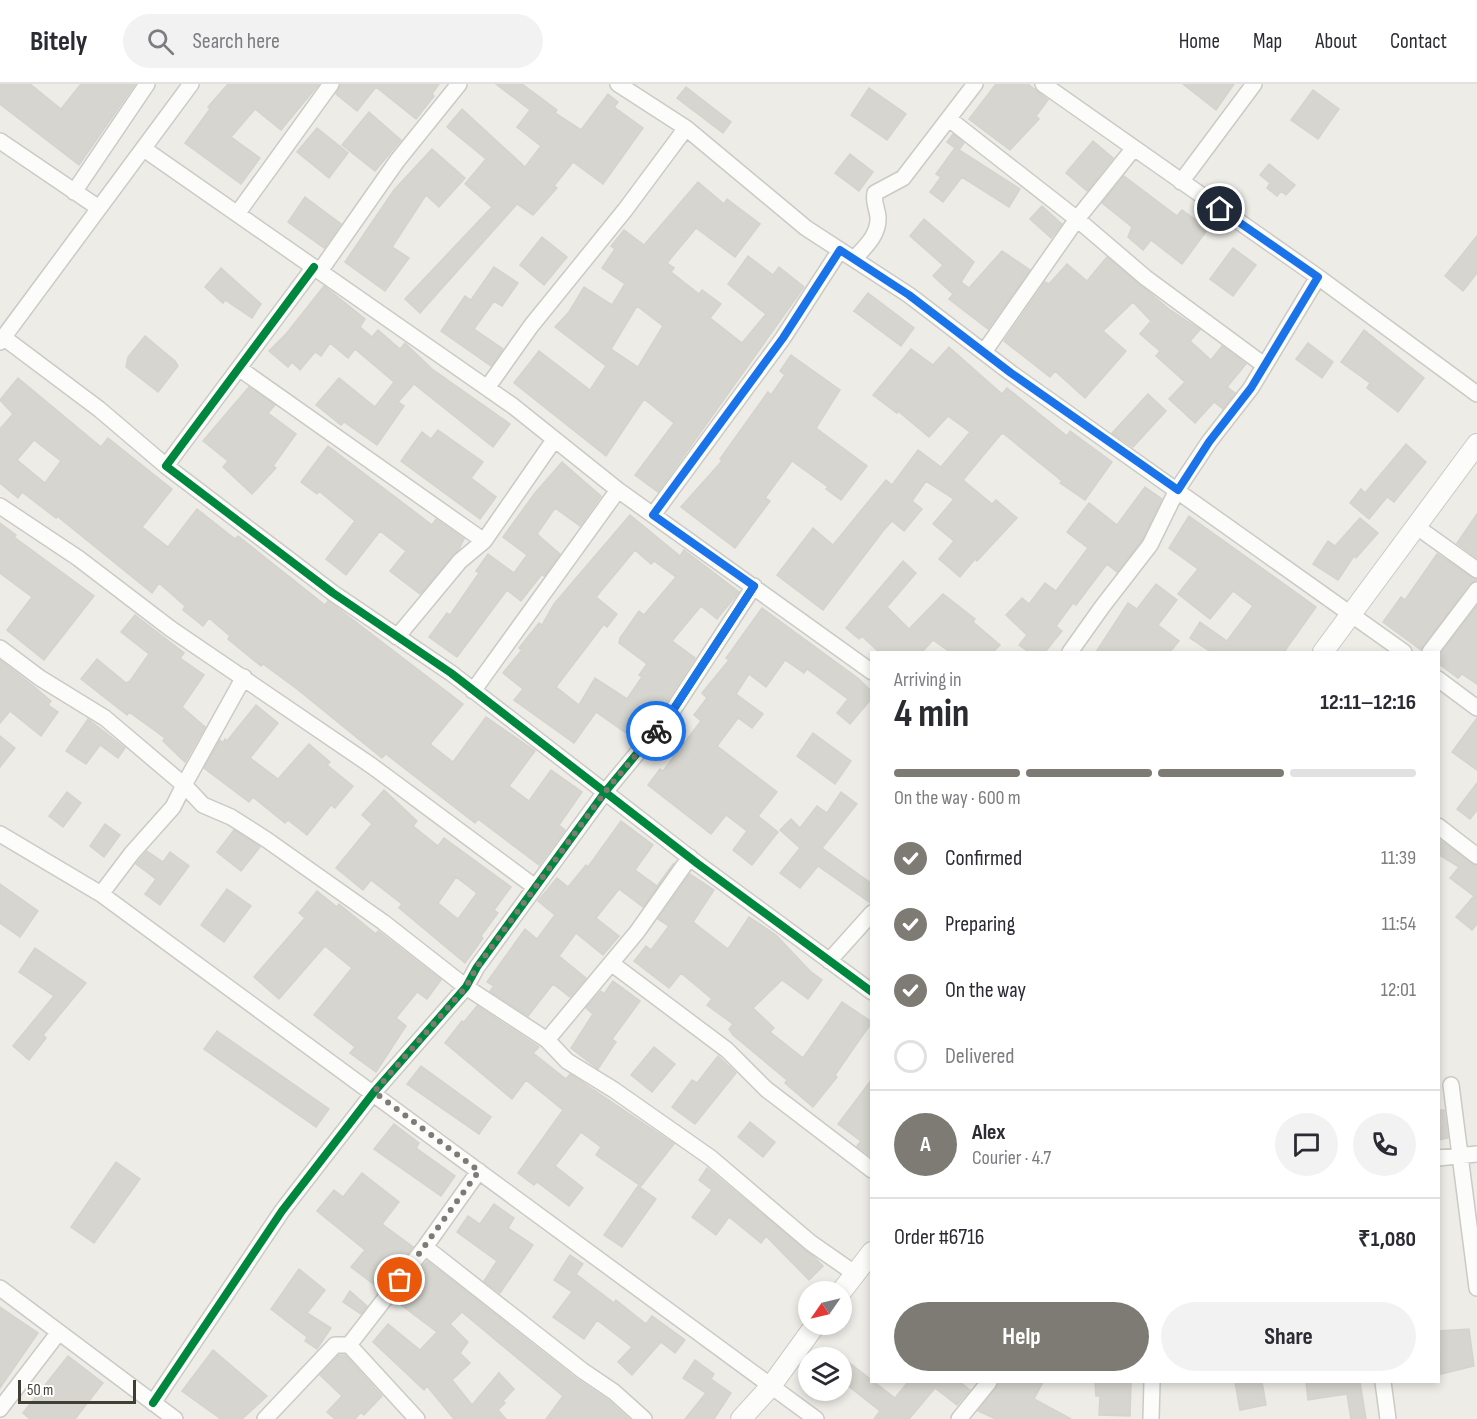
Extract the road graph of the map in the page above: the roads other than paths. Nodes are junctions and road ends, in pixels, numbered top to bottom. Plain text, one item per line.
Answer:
1 (147, 84) edge
2 (191, 84) edge
3 (331, 84) edge
4 (459, 84) edge
5 (618, 84) edge
6 (975, 84) edge
7 (1043, 84) edge
8 (1254, 84) edge
9 (949, 119) junction
10 (686, 128) junction
11 (0, 141) edge
12 (1134, 148) junction
13 (144, 149) junction
14 (1181, 182) junction
15 (74, 192) junction
16 (93, 204) dead end
17 (237, 214) junction
18 (1077, 219) junction
19 (840, 250) junction
20 (854, 259) junction
21 (317, 269) junction
22 (1318, 277) junction
23 (2, 339) edge
24 (984, 352) junction
25 (1264, 365) junction
26 (240, 369) junction
27 (487, 388) junction
28 (1477, 394) edge
29 (554, 440) junction
30 (1477, 444) edge
31 (166, 466) junction
32 (618, 490) junction
33 (1178, 490) junction
34 (0, 506) edge
35 (653, 515) junction
36 (1417, 527) junction
37 (484, 541) junction
38 (1477, 570) edge
39 (754, 586) junction
40 (1477, 590) edge
41 (1352, 614) junction
42 (397, 637) junction
43 (0, 648) edge
44 (1071, 651) edge
45 (1324, 651) edge
46 (1403, 651) edge
47 (1431, 651) edge
48 (870, 671) edge
49 (244, 677) junction
50 (1440, 680) edge
51 (472, 691) junction
52 (1477, 708) edge
53 (184, 785) junction
54 (605, 792) junction
55 (1440, 828) edge
56 (0, 834) edge
57 (1477, 856) edge
58 (690, 858) junction
59 (535, 887) junction
60 (101, 894) junction
61 (870, 915) edge
62 (829, 961) junction
63 (611, 963) junction
64 (466, 987) junction
65 (870, 991) edge
66 (547, 1040) junction
67 (1451, 1085) dead end
68 (374, 1092) junction
69 (1477, 1154) edge
70 (1459, 1156) junction
71 (1440, 1158) edge
72 (870, 1168) edge
73 (479, 1171) junction
74 (426, 1247) junction
75 (870, 1254) edge
76 (854, 1273) junction
77 (849, 1281) edge
78 (0, 1288) edge
79 (1477, 1288) edge
80 (59, 1332) junction
81 (808, 1335) edge
82 (349, 1345) junction
83 (988, 1383) edge
84 (1152, 1383) edge
85 (1383, 1383) edge
86 (771, 1386) junction
87 (153, 1403) junction
88 (0, 1409) edge
89 (175, 1419) edge
90 (265, 1419) edge
91 (417, 1419) edge
92 (644, 1419) edge
93 (741, 1419) edge
94 (816, 1419) edge
95 (959, 1419) edge
96 (1151, 1419) edge
97 (1388, 1419) edge

1 - 15 street
2 - 13 street
3 - 17 street
4 - 21 street
5 - 10 street
6 - 9 street
7 - 12 street
8 - 14 street
9 - 18 street
9 - 20 street
10 - 19 street
10 - 27 street
11 - 15 street
12 - 14 street
12 - 18 street
13 - 17 street
13 - 23 street
14 - 22 street
15 - 16 street
17 - 21 street
18 - 24 street
18 - 25 street
19 - 20 street
19 - 35 street
20 - 24 street
21 - 26 street
21 - 27 street
22 - 25 street
22 - 28 street
23 - 31 street
24 - 33 street
25 - 33 street
26 - 31 street
26 - 37 street
27 - 29 street
29 - 32 street
29 - 37 street
30 - 36 street
31 - 42 street
32 - 35 street
32 - 51 street
33 - 41 street
33 - 44 street
34 - 49 street
35 - 39 street
36 - 38 street
36 - 41 street
37 - 42 street
39 - 48 street
39 - 54 street
40 - 47 street
41 - 45 street
41 - 46 street
42 - 51 street
43 - 53 street
49 - 53 street
49 - 59 street
50 - 52 street
51 - 54 street
53 - 60 street
53 - 64 street
54 - 58 street
54 - 59 street
55 - 57 street
56 - 60 street
58 - 62 street
58 - 63 street
59 - 64 street
60 - 68 street
61 - 62 street
62 - 65 street
63 - 66 street
63 - 72 street
64 - 66 street
64 - 68 street
66 - 76 street
67 - 70 street
68 - 73 street
68 - 87 street
69 - 70 street
70 - 71 street
70 - 79 street
73 - 74 street
73 - 86 street
74 - 82 street
74 - 92 street
75 - 76 street
76 - 77 street
78 - 80 street
80 - 87 street
80 - 88 street
81 - 86 street
82 - 90 street
82 - 91 street
83 - 95 street
84 - 96 street
85 - 97 street
86 - 93 street
86 - 94 street
87 - 89 street

